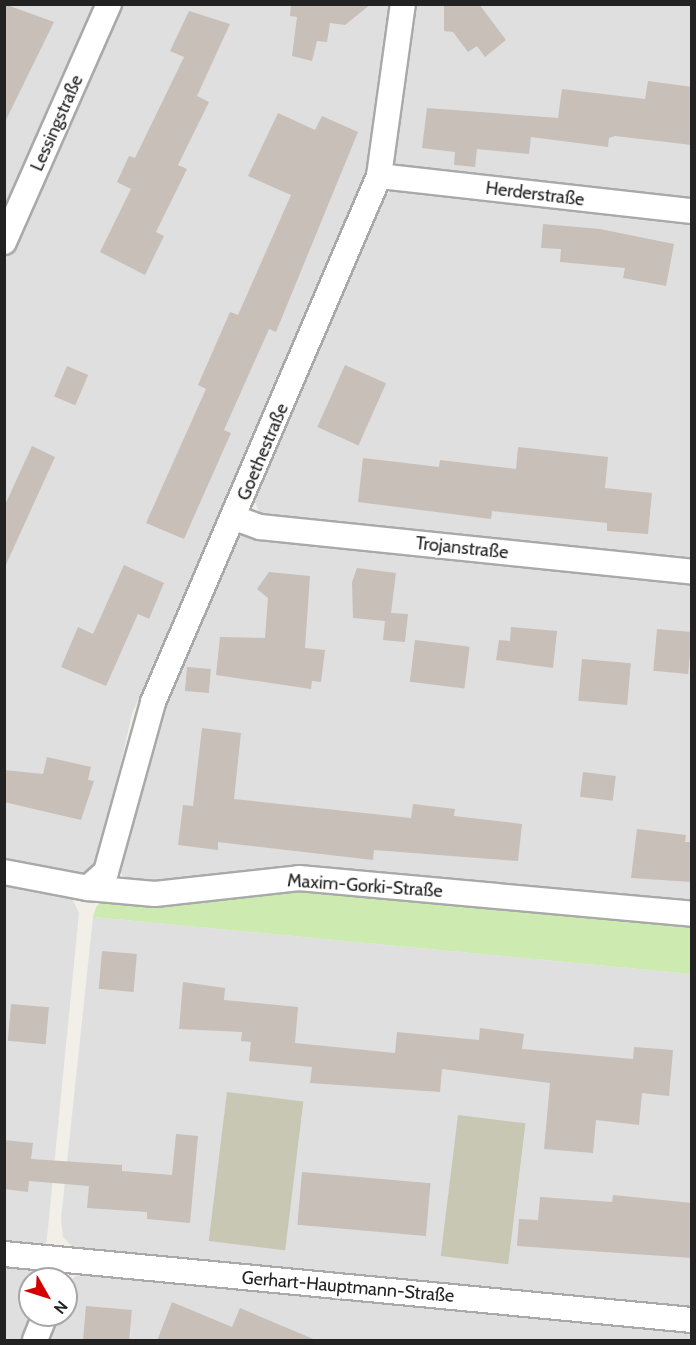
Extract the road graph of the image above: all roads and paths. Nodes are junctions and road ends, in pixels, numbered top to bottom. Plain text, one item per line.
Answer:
1 (109, 4) edge
2 (404, 4) edge
3 (379, 176) junction
4 (692, 212) edge
5 (4, 242) edge
6 (235, 518) junction
7 (692, 572) edge
8 (4, 872) edge
9 (88, 888) junction
10 (692, 914) edge
11 (4, 1254) edge
12 (55, 1267) edge
13 (78, 1270) edge
14 (692, 1320) edge

1 - 5 street, Lessingstraße
2 - 3 street, Goethestraße
3 - 4 street, Herderstraße
3 - 6 street, Goethestraße
6 - 7 street, Trojanstraße
6 - 9 street, Goethestraße
8 - 9 street, Maxim-Gorki-Straße
9 - 10 street, Maxim-Gorki-Straße
11 - 12 street, Gerhart-Hauptmann-Straße
13 - 14 street, Gerhart-Hauptmann-Straße

